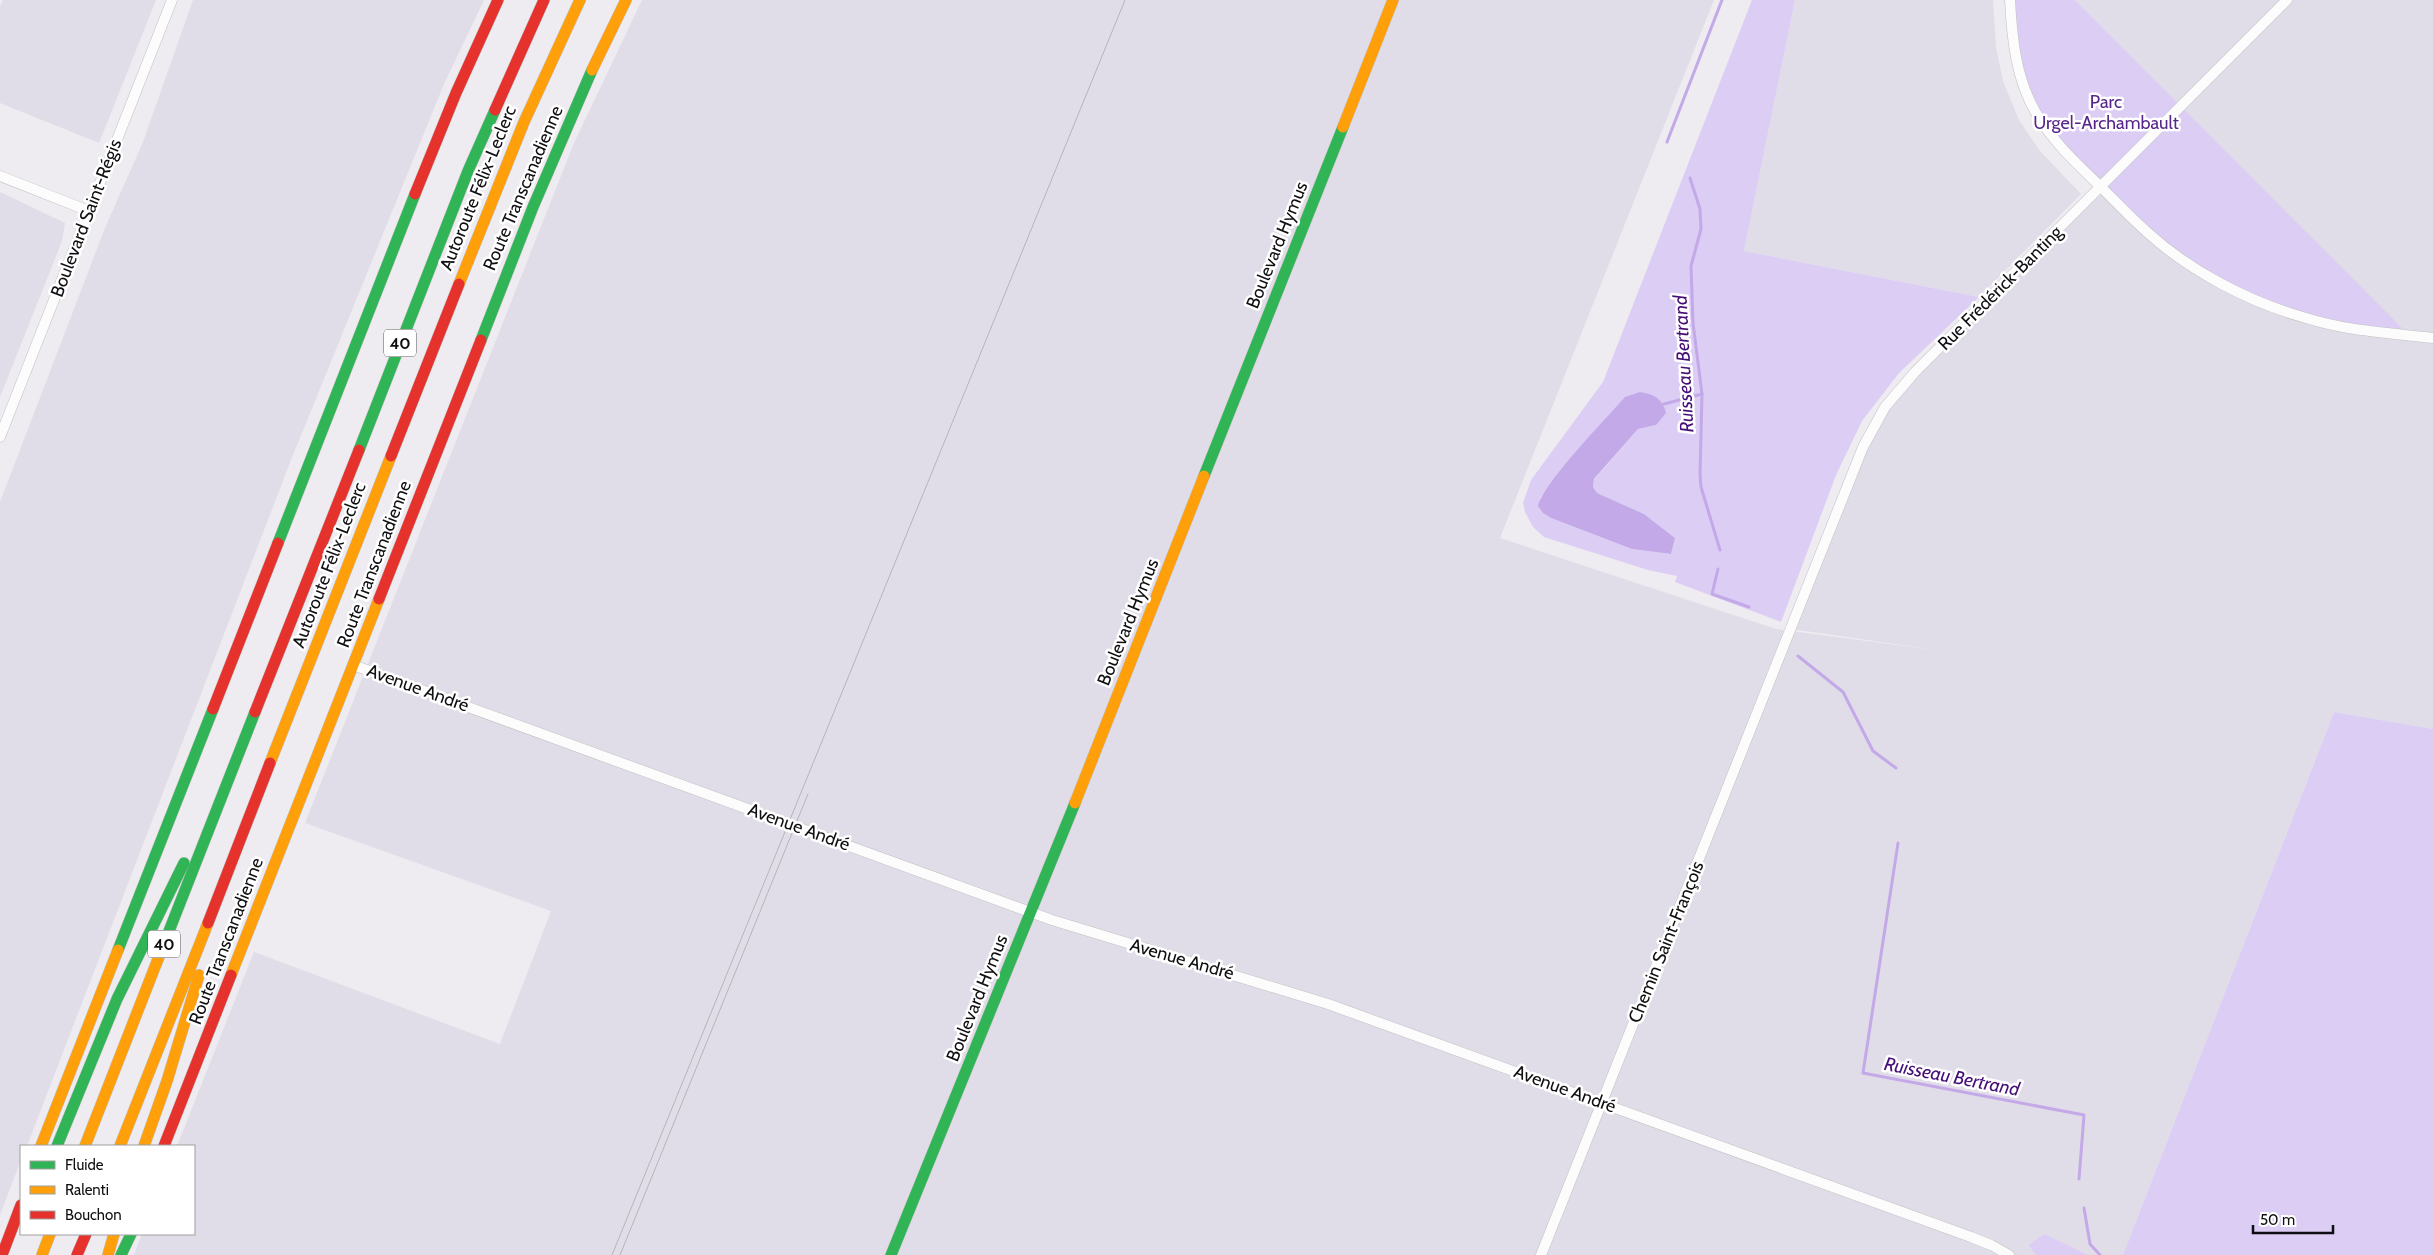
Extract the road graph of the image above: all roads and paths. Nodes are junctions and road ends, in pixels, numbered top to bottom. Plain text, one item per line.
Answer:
1 (172, 0) edge
2 (498, 0) edge
3 (544, 0) edge
4 (580, 0) edge
5 (626, 0) edge
6 (1393, 0) edge
7 (2010, 0) edge
8 (2287, 0) edge
9 (0, 176) edge
10 (2101, 187) junction
11 (89, 212) junction
12 (2433, 338) edge
13 (0, 437) edge
14 (1790, 629) joint
15 (353, 665) junction
16 (243, 743) junction
17 (238, 844) junction
18 (1031, 912) junction
19 (1602, 1103) junction
20 (41, 1145) edge
21 (57, 1145) edge
22 (85, 1145) edge
23 (120, 1145) edge
24 (144, 1145) edge
25 (164, 1145) edge
26 (20, 1210) edge
27 (50, 1235) edge
28 (86, 1235) edge
29 (114, 1235) edge
30 (131, 1235) edge
31 (2, 1255) edge
32 (42, 1255) edge
33 (77, 1255) edge
34 (108, 1255) edge
35 (122, 1255) edge
36 (892, 1255) edge
37 (1541, 1255) edge
38 (2009, 1255) edge

1 - 11 street, Boulevard Saint-Régis
2 - 20 main road
3 - 16 main road, Autoroute Félix-Leclerc / 40
4 - 17 main road, Autoroute Félix-Leclerc / 40
5 - 15 main road, Route Transcanadienne
6 - 18 main road, Boulevard Hymus
7 - 10 street
8 - 10 street, Rue Frédérick-Banting
9 - 11 street
10 - 12 street
10 - 14 street, Rue Frédérick-Banting
11 - 13 street, Boulevard Saint-Régis
14 - 19 street, Chemin Saint-François
15 - 18 street, Avenue André
15 - 25 main road, Route Transcanadienne
16 - 21 main road
16 - 22 main road, Autoroute Félix-Leclerc / 40
17 - 23 main road, Autoroute Félix-Leclerc / 40
17 - 24 main road
18 - 19 street, Avenue André
18 - 36 main road, Boulevard Hymus
19 - 37 street, Chemin Saint-François
19 - 38 street, Avenue André
26 - 31 main road
27 - 32 main road
28 - 33 main road
29 - 34 main road
30 - 35 main road

